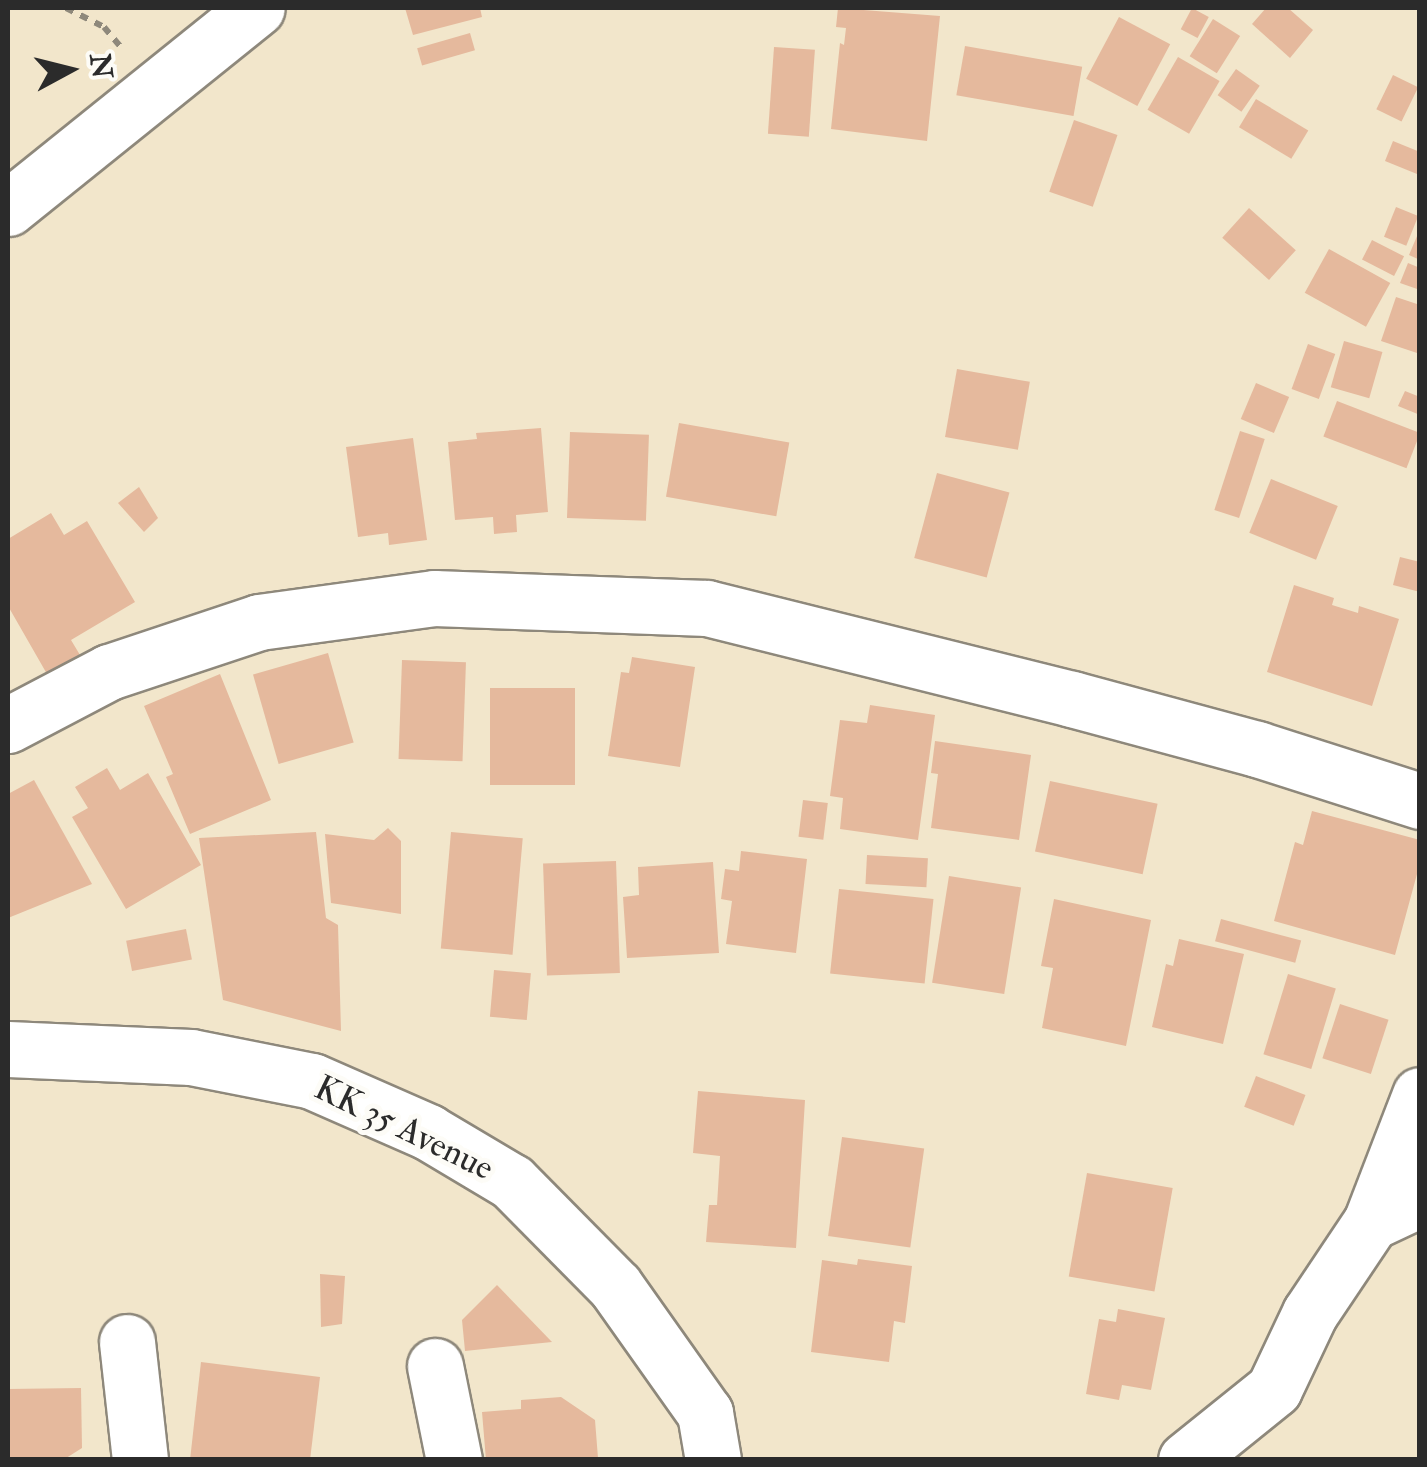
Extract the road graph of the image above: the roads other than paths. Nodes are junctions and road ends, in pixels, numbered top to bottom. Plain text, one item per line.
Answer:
1 (257, 8) edge
2 (8, 208) edge
3 (8, 725) edge
4 (1420, 801) edge
5 (8, 1049) edge
6 (1420, 1095) edge
7 (1396, 1210) edge
8 (127, 1342) dead end
9 (435, 1366) dead end
10 (140, 1460) edge
11 (454, 1460) edge
12 (713, 1460) edge
13 (1186, 1460) edge

1 - 2 street
3 - 4 street
5 - 12 street, KK 35 Avenue
6 - 7 street
7 - 13 street
8 - 10 street
9 - 11 street

